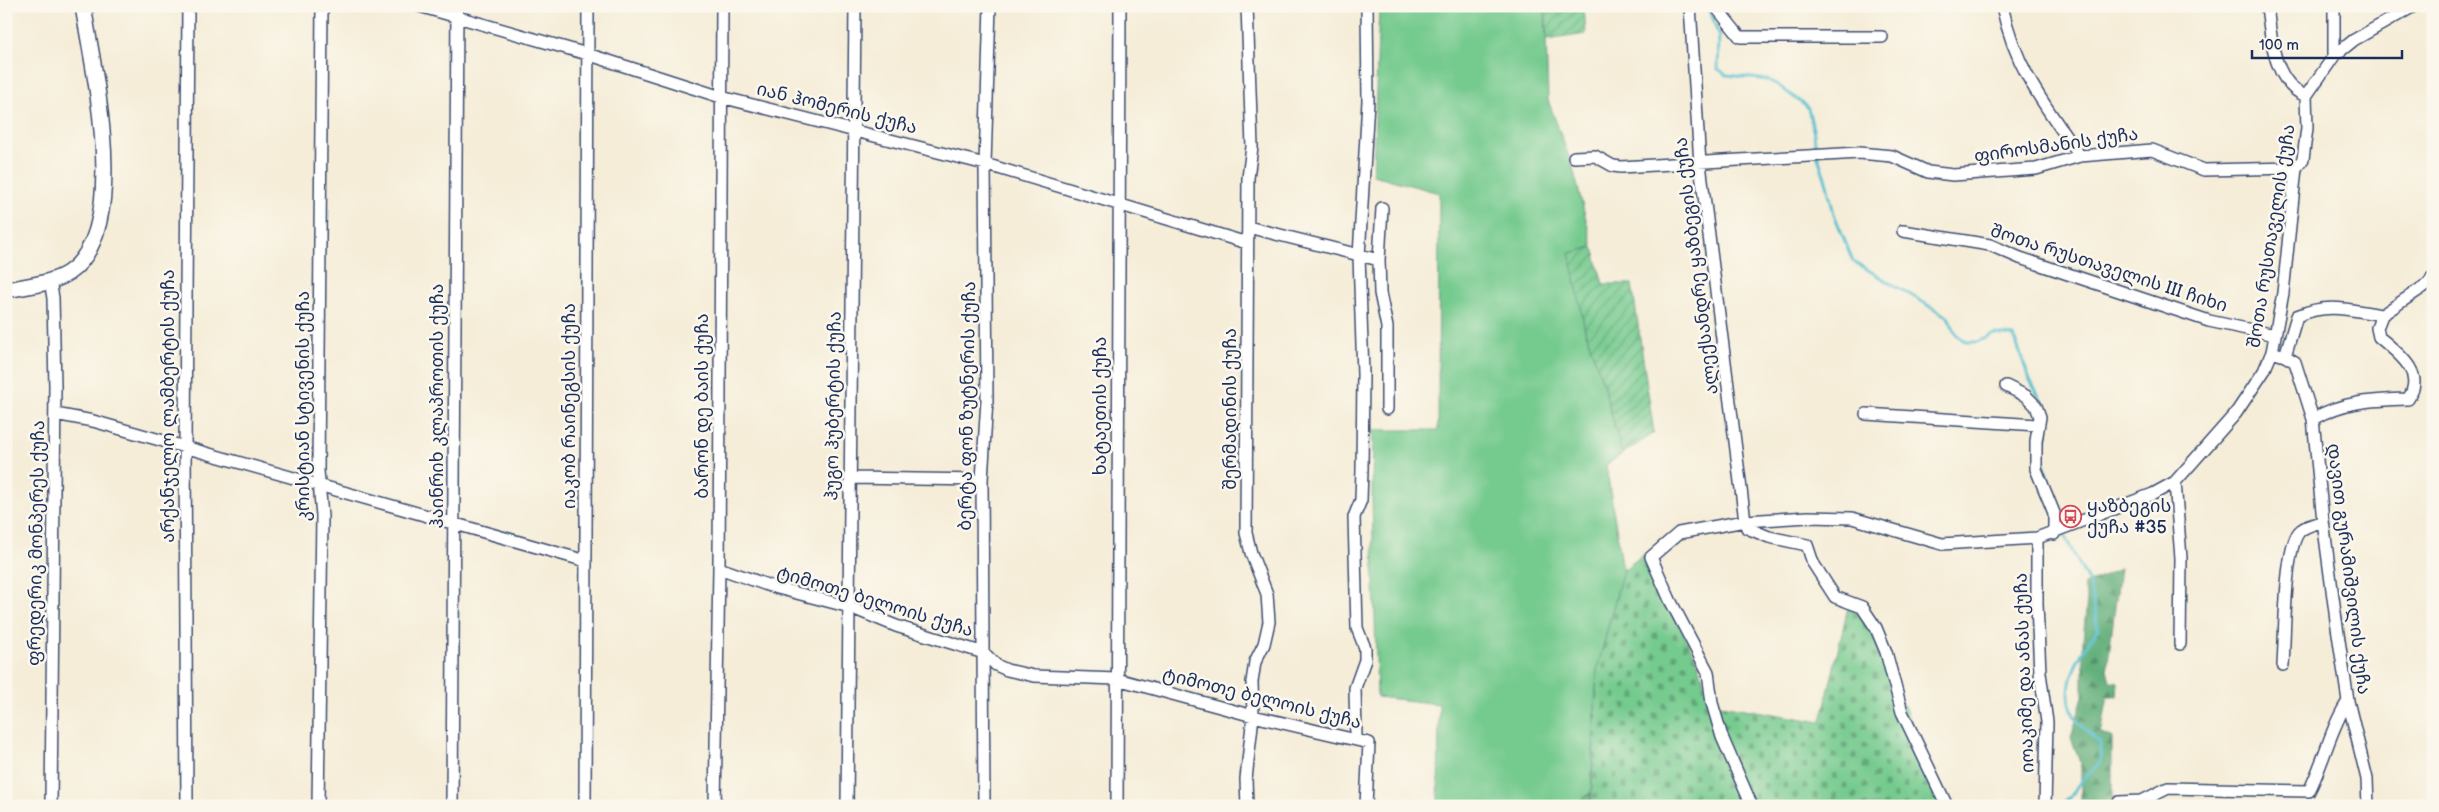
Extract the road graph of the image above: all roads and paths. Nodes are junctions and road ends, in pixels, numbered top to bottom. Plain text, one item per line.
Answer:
1 (83, 6) edge
2 (188, 6) edge
3 (322, 6) edge
4 (419, 6) edge
5 (588, 6) edge
6 (722, 6) edge
7 (855, 6) edge
8 (990, 6) edge
9 (1120, 6) edge
10 (1248, 6) edge
11 (1367, 6) edge
12 (1690, 6) edge
13 (2002, 6) edge
14 (2267, 6) edge
15 (2334, 6) edge
16 (2414, 6) edge
17 (1715, 7) edge
18 (457, 12) edge
19 (1882, 37) dead end
20 (587, 54) junction
21 (2334, 56) junction
22 (721, 96) junction
23 (2306, 96) junction
24 (854, 130) junction
25 (2080, 156) junction
26 (1574, 157) dead end
27 (985, 164) junction
28 (1700, 164) junction
29 (2296, 168) junction
30 (1119, 203) junction
31 (1382, 208) dead end
32 (1248, 227) junction
33 (1902, 231) dead end
34 (1247, 243) junction
35 (1359, 256) junction
36 (1379, 260) junction
37 (2433, 277) edge
38 (50, 281) junction
39 (6, 290) edge
40 (2382, 315) junction
41 (2275, 335) junction
42 (2272, 352) junction
43 (2285, 356) junction
44 (2006, 386) dead end
45 (1387, 409) dead end
46 (55, 414) junction
47 (1866, 414) dead end
48 (2313, 419) junction
49 (2037, 425) junction
50 (185, 448) junction
51 (850, 478) junction
52 (982, 480) junction
53 (2175, 482) junction
54 (320, 486) junction
55 (1745, 521) junction
56 (2323, 521) junction
57 (454, 522) junction
58 (2054, 534) junction
59 (2037, 538) junction
60 (586, 561) junction
61 (719, 568) junction
62 (850, 608) junction
63 (2180, 644) dead end
64 (984, 653) junction
65 (2283, 665) dead end
66 (1117, 679) junction
67 (2348, 701) junction
68 (1253, 716) junction
69 (1356, 739) junction
70 (51, 806) edge
71 (187, 806) edge
72 (318, 806) edge
73 (452, 806) edge
74 (585, 806) edge
75 (715, 806) edge
76 (847, 806) edge
77 (984, 806) edge
78 (1117, 806) edge
79 (1247, 806) edge
80 (1366, 806) edge
81 (1752, 806) edge
82 (1947, 806) edge
83 (2045, 806) edge
84 (2118, 806) edge
85 (2368, 806) edge

1 - 38 street
2 - 50 street, არქანჯელო ლამბერტის ქუჩა
3 - 54 street, კრისტიან სტივენის ქუჩა
4 - 18 street, იან ჰომერის ქუჩა
5 - 20 street, იაკობ რაინეგსის ქუჩა
6 - 22 street, ბარონ დე ბაის ქუჩა
7 - 24 street, ჰუგო ჰუბერტის ქუჩა
8 - 27 street, ბერტა ფონ ზუტნერის ქუჩა
9 - 30 street, ხატაეთის ქუჩა
10 - 32 street, შერმადინის ქუჩა
11 - 35 street
12 - 28 street, ალექსანდრე ყაზბეგის ქუჩა
13 - 25 street
14 - 23 street
15 - 21 street
16 - 21 street
17 - 19 street
18 - 20 street, იან ჰომერის ქუჩა
18 - 57 street, ჰაინრიხ კლაპროთის ქუჩა
20 - 22 street, იან ჰომერის ქუჩა
20 - 60 street, იაკობ რაინეგსის ქუჩა
21 - 23 street
22 - 24 street, იან ჰომერის ქუჩა
22 - 61 street, ბარონ დე ბაის ქუჩა
23 - 29 street, შოთა რუსთაველის ქუჩა
24 - 27 street, იან ჰომერის ქუჩა
24 - 51 street, ჰუგო ჰუბერტის ქუჩა
25 - 28 street, ფიროსმანის ქუჩა
25 - 29 street, ფიროსმანის ქუჩა
26 - 28 street, ფიროსმანის ქუჩა
27 - 30 street, იან ჰომერის ქუჩა
27 - 52 street, ბერტა ფონ ზუტნერის ქუჩა
28 - 55 street, ალექსანდრე ყაზბეგის ქუჩა
29 - 41 street, შოთა რუსთაველის ქუჩა
30 - 34 street, იან ჰომერის ქუჩა
30 - 66 street, ხატაეთის ქუჩა
31 - 36 street
32 - 34 street, შერმადინის ქუჩა
32 - 35 street
33 - 41 street, შოთა რუსთაველის III ჩიხი
34 - 68 street, შერმადინის ქუჩა
35 - 36 street
35 - 69 street
36 - 45 street
37 - 40 street
38 - 39 street
38 - 46 street, ფრედერიკ მონპერეს ქუჩა
40 - 43 street
40 - 48 street
41 - 42 street, შოთა რუსთაველის ქუჩა
42 - 43 street
42 - 53 street, შოთა რუსთაველის ქუჩა
43 - 48 street, დავით გურამიშვილის ქუჩა
44 - 49 street
46 - 50 street
46 - 70 street, ფრედერიკ მონპერეს ქუჩა
47 - 49 street
48 - 56 street, დავით გურამიშვილის ქუჩა
49 - 58 street
50 - 54 street
50 - 71 street, არქანჯელო ლამბერტის ქუჩა
51 - 52 street
51 - 62 street, ჰუგო ჰუბერტის ქუჩა
52 - 64 street, ბერტა ფონ ზუტნერის ქუჩა
53 - 58 street, შოთა რუსთაველის ქუჩა
53 - 63 street
54 - 57 street
54 - 72 street, კრისტიან სტივენის ქუჩა
55 - 59 street, შოთა რუსთაველის ქუჩა
55 - 81 street, შოთა რუსთაველის ქუჩა
55 - 82 street
56 - 65 street
56 - 67 street, დავით გურამიშვილის ქუჩა
57 - 60 street
57 - 73 street, ჰაინრიხ კლაპროთის ქუჩა
58 - 59 street, შოთა რუსთაველის ქუჩა
59 - 83 street, იოაკიმე და ანას ქუჩა
60 - 74 street, იაკობ რაინეგსის ქუჩა
61 - 62 street, ტიმოთე ბელოის ქუჩა
61 - 75 street, ბარონ დე ბაის ქუჩა
62 - 64 street, ტიმოთე ბელოის ქუჩა
62 - 76 street, ჰუგო ჰუბერტის ქუჩა
64 - 66 street, ტიმოთე ბელოის ქუჩა
64 - 77 street, ბერტა ფონ ზუტნერის ქუჩა
66 - 68 street, ტიმოთე ბელოის ქუჩა
66 - 78 street, ხატაეთის ქუჩა
67 - 84 street
67 - 85 street, დავით გურამიშვილის ქუჩა
68 - 69 street, ტიმოთე ბელოის ქუჩა
68 - 79 street, შერმადინის ქუჩა
69 - 80 street, ტიმოთე ბელოის ქუჩა

